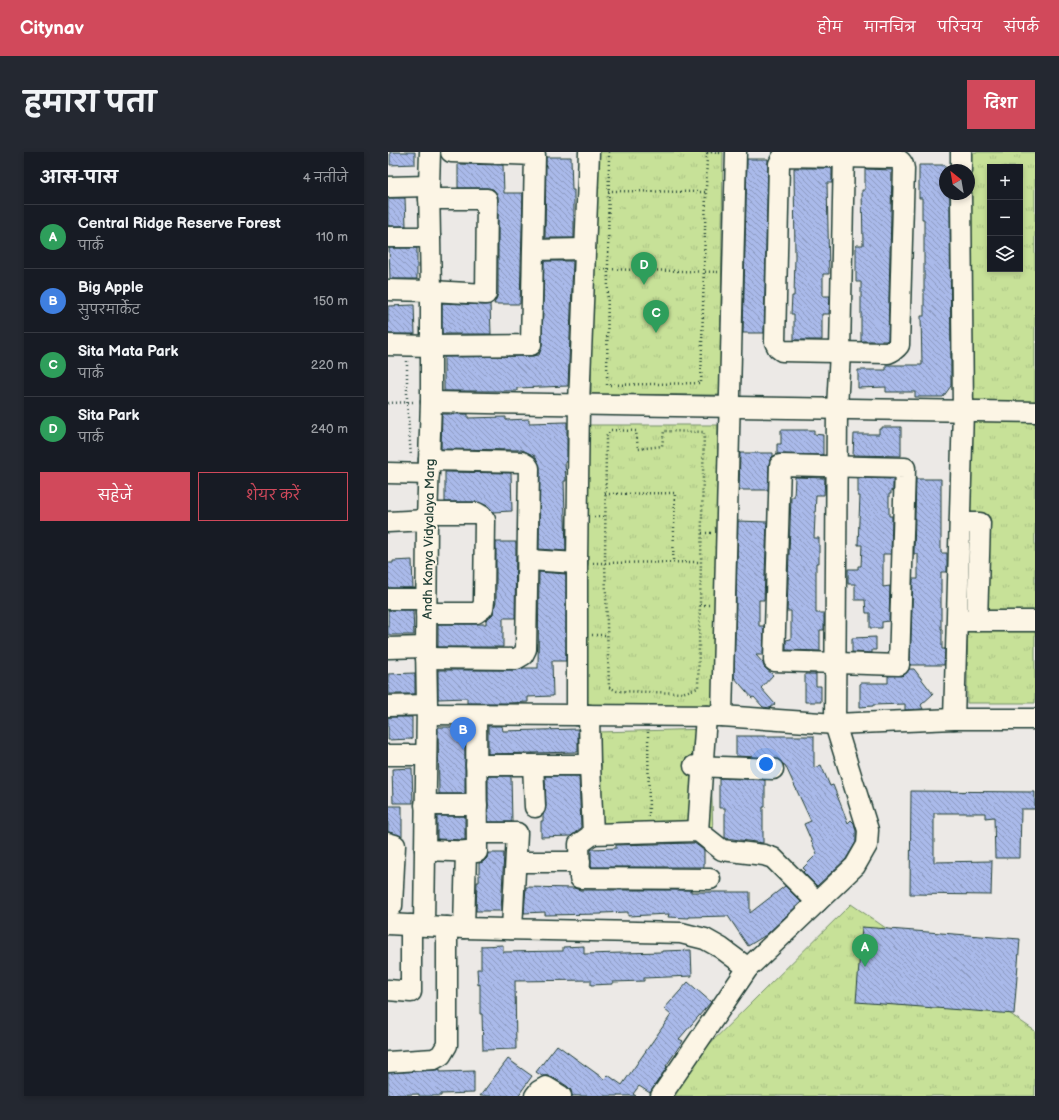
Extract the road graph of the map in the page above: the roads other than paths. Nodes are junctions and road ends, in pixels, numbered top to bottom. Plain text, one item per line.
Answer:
1 (430, 152) edge
2 (451, 152) edge
3 (589, 152) edge
4 (736, 152) edge
5 (961, 152) edge
6 (844, 155) edge
7 (961, 164) edge
8 (388, 187) edge
9 (429, 192) junction
10 (961, 200) edge
11 (388, 237) edge
12 (430, 237) junction
13 (533, 250) junction
14 (585, 259) junction
15 (388, 290) edge
16 (431, 291) junction
17 (388, 345) edge
18 (431, 346) junction
19 (840, 352) junction
20 (431, 402) junction
21 (580, 404) junction
22 (730, 407) junction
23 (837, 408) junction
24 (963, 411) junction
25 (1035, 412) edge
26 (423, 465) junction
27 (836, 467) junction
28 (388, 473) edge
29 (427, 516) junction
30 (388, 522) edge
31 (960, 523) junction
32 (528, 560) junction
33 (577, 563) junction
34 (958, 571) junction
35 (978, 572) junction
36 (388, 599) edge
37 (426, 606) junction
38 (957, 621) junction
39 (977, 621) junction
40 (1035, 621) edge
41 (388, 648) edge
42 (426, 652) junction
43 (835, 662) junction
44 (388, 706) edge
45 (427, 710) junction
46 (476, 714) junction
47 (583, 715) junction
48 (714, 716) junction
49 (1035, 719) edge
50 (954, 720) junction
51 (835, 724) junction
52 (426, 755) junction
53 (388, 756) edge
54 (533, 765) junction
55 (590, 765) junction
56 (476, 766) junction
57 (698, 766) junction
58 (773, 769) dead end
59 (425, 805) junction
60 (477, 805) junction
61 (535, 807) dead end
62 (698, 831) junction
63 (477, 833) junction
64 (593, 834) junction
65 (388, 843) edge
66 (425, 850) junction
67 (466, 851) junction
68 (516, 862) junction
69 (580, 862) junction
70 (710, 879) dead end
71 (817, 902) junction
72 (390, 915) edge
73 (417, 925) junction
74 (455, 927) junction
75 (512, 929) junction
76 (748, 968) junction
77 (388, 990) edge
78 (388, 1062) edge
79 (535, 1096) edge
80 (561, 1096) edge
81 (661, 1096) edge

1 - 9 street, Andh Kanya Vidyalaya Marg
2 - 13 street
3 - 14 street
4 - 22 street
5 - 7 street
6 - 19 street
6 - 19 street
6 - 19 street
8 - 9 street
9 - 12 street, Andh Kanya Vidyalaya Marg
9 - 16 street
10 - 24 street
11 - 12 street
12 - 16 street, Andh Kanya Vidyalaya Marg
13 - 14 street
13 - 18 street
14 - 21 street
15 - 16 street
16 - 18 street, Andh Kanya Vidyalaya Marg
17 - 18 street
18 - 20 street, Andh Kanya Vidyalaya Marg
19 - 23 street
20 - 21 street
20 - 26 street, Andh Kanya Vidyalaya Marg
21 - 22 street
21 - 33 street
22 - 23 street
22 - 48 street
23 - 24 street
23 - 27 street
24 - 25 street
24 - 31 street
26 - 28 street
26 - 29 street, Andh Kanya Vidyalaya Marg
26 - 32 street
27 - 43 street
27 - 43 street
27 - 43 street
29 - 30 street
29 - 37 street, Andh Kanya Vidyalaya Marg
29 - 37 street
31 - 34 street
31 - 35 street
32 - 33 street
32 - 42 street
33 - 47 street
34 - 35 street
34 - 38 street
35 - 39 street
36 - 37 street
37 - 42 street, Andh Kanya Vidyalaya Marg
38 - 39 street
38 - 50 street
39 - 40 street
41 - 42 street
42 - 45 street, Andh Kanya Vidyalaya Marg
43 - 51 street
44 - 45 street
45 - 46 street
45 - 52 street, Andh Kanya Vidyalaya Marg
46 - 47 street
46 - 56 street
47 - 48 street
47 - 55 street
48 - 51 street
48 - 57 street
49 - 50 street
50 - 51 street
51 - 71 street
52 - 53 street
52 - 59 street, Andh Kanya Vidyalaya Marg
54 - 55 street
54 - 56 street
54 - 61 street
55 - 64 street
56 - 60 street
57 - 58 street
57 - 62 street
59 - 60 street
59 - 66 street, Andh Kanya Vidyalaya Marg
60 - 63 street
62 - 64 street
62 - 71 street
63 - 67 street
63 - 68 street
64 - 69 street
65 - 72 street
66 - 67 street
66 - 73 street, Andh Kanya Vidyalaya Marg
67 - 74 street
68 - 69 street
68 - 75 street
69 - 70 street
71 - 76 street
72 - 73 street
73 - 74 street
73 - 77 street, Andh Kanya Vidyalaya Marg
74 - 75 street
74 - 78 street
75 - 76 street
76 - 81 street
79 - 80 street

